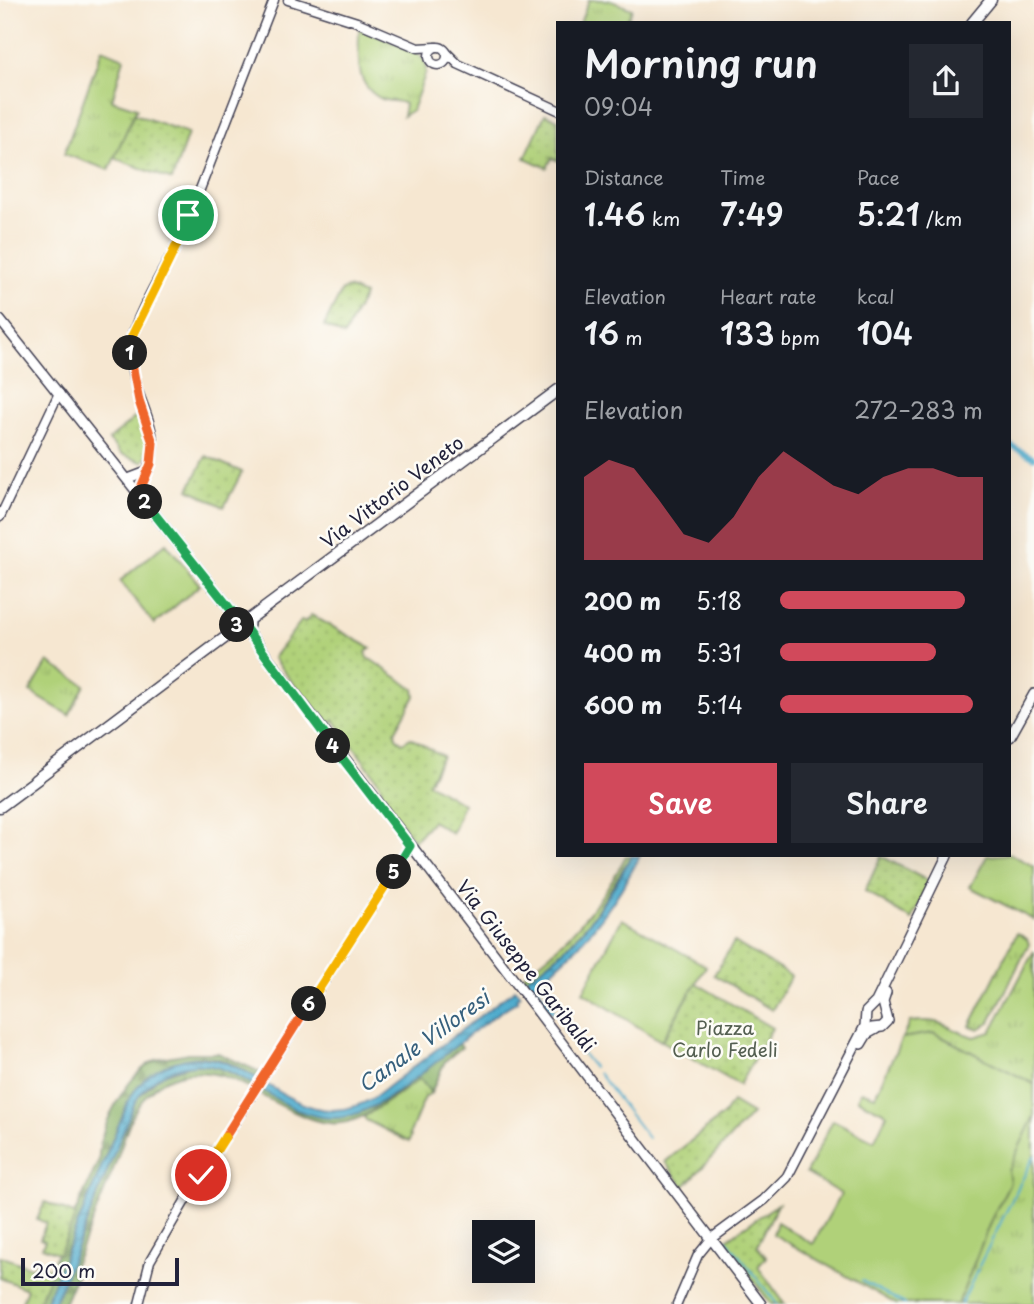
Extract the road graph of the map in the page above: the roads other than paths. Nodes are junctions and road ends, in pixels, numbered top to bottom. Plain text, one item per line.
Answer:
1 (274, 0) edge
2 (288, 0) edge
3 (991, 0) edge
4 (974, 21) edge
5 (436, 47) junction
6 (418, 48) junction
7 (446, 52) junction
8 (429, 60) junction
9 (442, 64) junction
10 (458, 64) junction
11 (556, 109) edge
12 (197, 197) junction
13 (185, 214) junction
14 (195, 214) junction
15 (184, 230) junction
16 (0, 320) edge
17 (556, 391) edge
18 (59, 393) junction
19 (148, 471) junction
20 (127, 479) junction
21 (139, 494) junction
22 (0, 517) edge
23 (243, 624) junction
24 (1034, 694) edge
25 (1034, 705) edge
26 (1011, 735) edge
27 (1011, 745) edge
28 (2, 804) edge
29 (410, 846) junction
30 (946, 857) edge
31 (953, 857) edge
32 (872, 1006) junction
33 (885, 1009) junction
34 (866, 1022) junction
35 (876, 1028) junction
36 (798, 1159) junction
37 (783, 1190) junction
38 (711, 1239) junction
39 (139, 1304) edge
40 (677, 1304) edge
41 (761, 1304) edge

1 - 12 street
2 - 6 street
3 - 4 main road
5 - 6 street
5 - 7 street
5 - 8 street
6 - 8 street
7 - 9 street
7 - 10 street
8 - 9 street
9 - 10 street
10 - 11 street
12 - 13 street
12 - 14 street
13 - 14 street
13 - 15 street
14 - 15 street
15 - 19 street
16 - 18 main road, Via Giuseppe Garibaldi
17 - 23 main road, Via Vittorio Veneto
18 - 20 main road, Via Giuseppe Garibaldi
18 - 22 street
19 - 20 street
19 - 21 street
20 - 21 main road, Via Giuseppe Garibaldi
21 - 23 main road, Via Giuseppe Garibaldi
23 - 28 main road, Via Vittorio Veneto
23 - 29 main road, Via Giuseppe Garibaldi
24 - 26 main road
25 - 27 main road
29 - 38 main road, Via Giuseppe Garibaldi
29 - 39 street
30 - 32 main road
31 - 33 main road
32 - 33 main road
32 - 34 main road
33 - 35 main road
34 - 35 main road
34 - 36 main road
35 - 37 main road
36 - 37 main road
36 - 38 main road
37 - 38 main road
38 - 40 street
38 - 41 main road, Via Giuseppe Garibaldi

